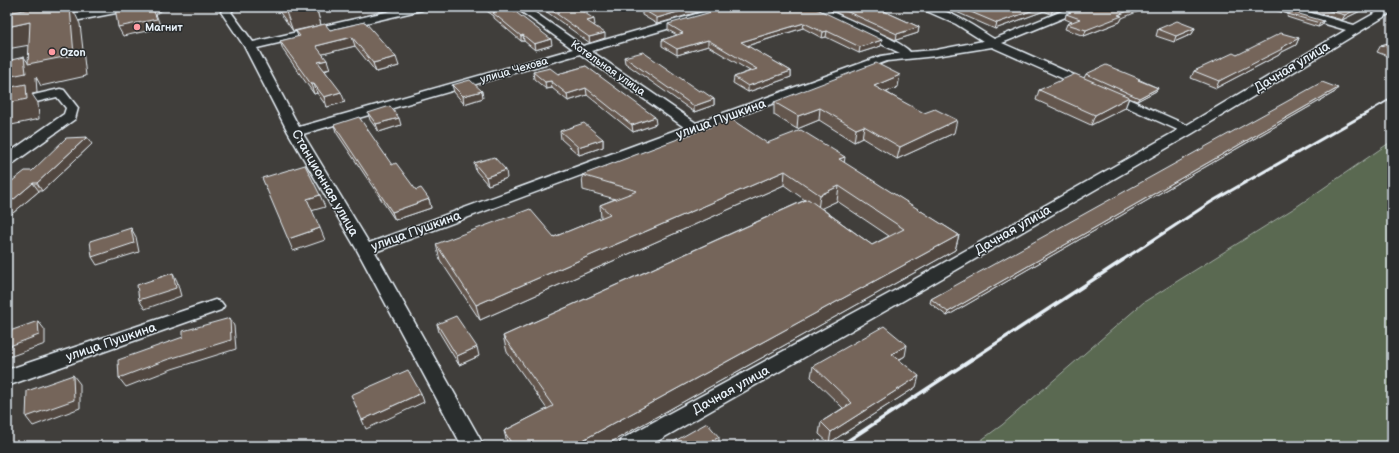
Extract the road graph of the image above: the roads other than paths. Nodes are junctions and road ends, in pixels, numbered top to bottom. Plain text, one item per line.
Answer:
1 (126, 7) edge
2 (422, 7) edge
3 (520, 7) edge
4 (732, 7) edge
5 (812, 7) edge
6 (926, 7) edge
7 (1081, 7) edge
8 (1278, 7) edge
9 (1392, 8) edge
10 (226, 9) edge
11 (1355, 29) junction
12 (7, 30) edge
13 (993, 43) junction
14 (250, 46) junction
15 (583, 51) junction
16 (907, 56) junction
17 (7, 105) edge
18 (695, 129) junction
19 (1188, 130) junction
20 (295, 132) junction
21 (7, 161) edge
22 (364, 250) junction
23 (215, 306) dead end
24 (7, 378) edge
25 (473, 446) edge
26 (630, 446) edge

1 - 12 street
2 - 14 street
3 - 15 street, Котельная улица
4 - 15 street, улица Чехова
5 - 16 street
6 - 13 street
7 - 13 street, улица Пушкина
8 - 11 street
9 - 11 street, Дачная улица
10 - 14 street, Станционная улица
11 - 19 street, Дачная улица
13 - 16 street, улица Пушкина
13 - 19 street
14 - 20 street, Станционная улица
15 - 18 street, Котельная улица
15 - 20 street, улица Чехова
16 - 18 street, улица Пушкина
17 - 21 street
18 - 22 street, улица Пушкина
19 - 26 street, Дачная улица
20 - 22 street, Станционная улица
22 - 25 street, Станционная улица
23 - 24 street, улица Пушкина

